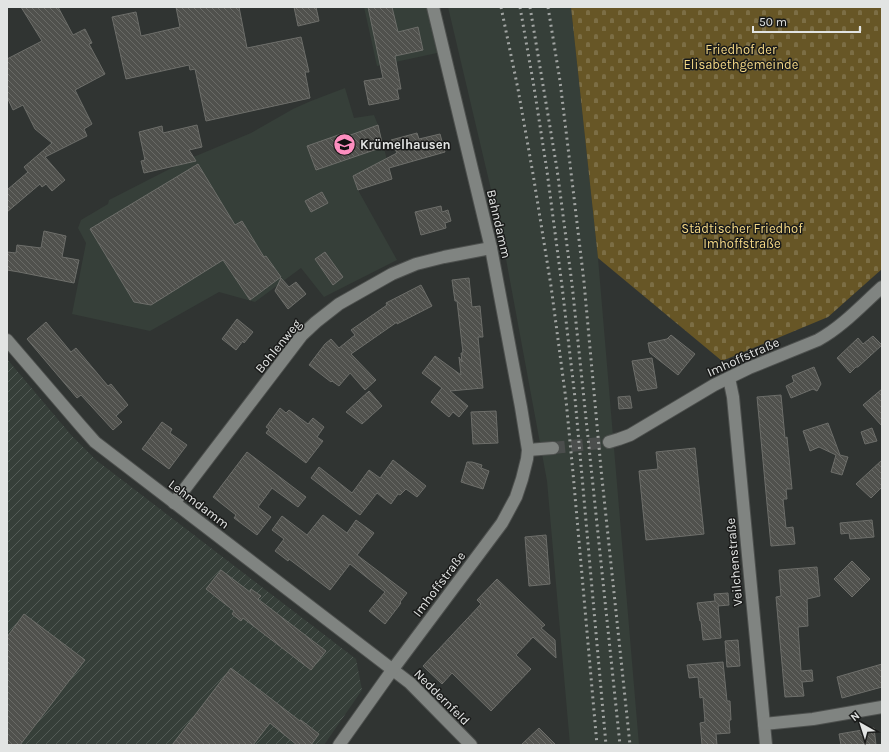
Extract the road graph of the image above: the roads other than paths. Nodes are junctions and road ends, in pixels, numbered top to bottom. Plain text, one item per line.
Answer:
1 (433, 7) edge
2 (491, 248) junction
3 (882, 287) edge
4 (7, 340) edge
5 (729, 378) junction
6 (609, 442) tunnel mouth
7 (552, 448) tunnel mouth
8 (528, 450) junction
9 (174, 502) junction
10 (393, 669) junction
11 (882, 707) edge
12 (764, 724) junction
13 (339, 745) edge
14 (471, 745) edge
15 (766, 745) edge

1 - 2 street, Bahndamm
2 - 8 street, Bahndamm
2 - 9 street, Bohlenweg
3 - 5 street, Imhoffstraße
4 - 9 street, Lehmdamm
5 - 6 street, Imhoffstraße
5 - 12 street, Veilchenstraße
7 - 8 street
8 - 10 street, Imhoffstraße
9 - 10 street, Lehmdamm
10 - 13 street, Imhoffstraße
10 - 14 street, Neddernfeld
11 - 12 street
12 - 15 street, Veilchenstraße

